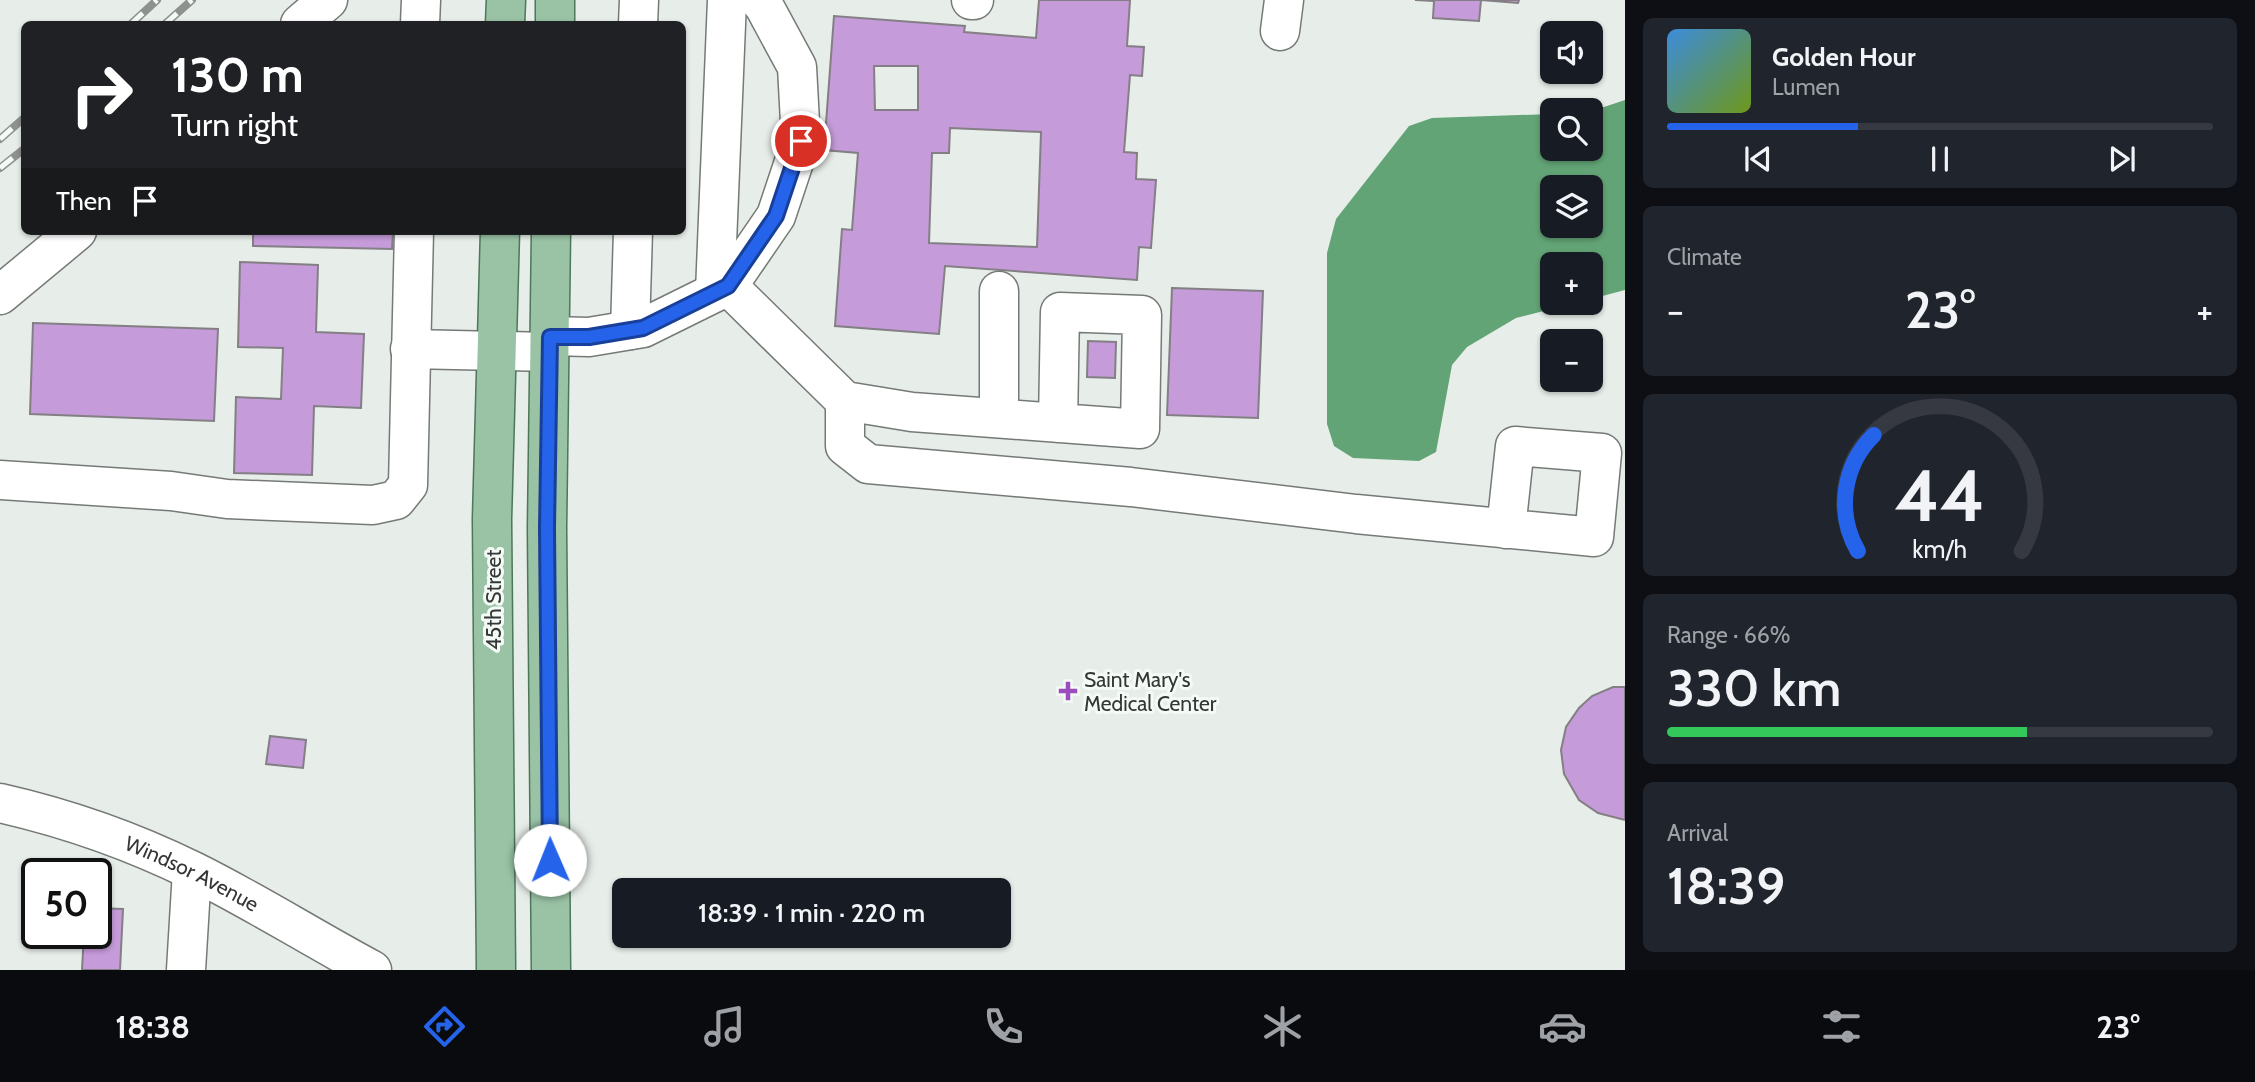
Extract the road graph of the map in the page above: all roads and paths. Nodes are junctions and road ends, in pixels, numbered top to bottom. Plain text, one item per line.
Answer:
1 (328, 0) edge
2 (421, 0) edge
3 (506, 0) edge
4 (555, 0) edge
5 (639, 0) edge
6 (727, 0) edge
7 (759, 0) edge
8 (304, 21) edge
9 (420, 21) edge
10 (505, 21) edge
11 (555, 21) edge
12 (638, 21) edge
13 (72, 235) edge
14 (414, 235) edge
15 (500, 235) edge
16 (551, 235) edge
17 (633, 235) edge
18 (722, 289) junction
19 (999, 291) dead end
20 (0, 295) edge
21 (630, 330) junction
22 (550, 344) junction
23 (410, 349) junction
24 (497, 351) junction
25 (845, 401) junction
26 (999, 418) junction
27 (1058, 423) junction
28 (1133, 429) junction
29 (0, 480) edge
30 (1131, 487) junction
31 (1506, 528) dead end
32 (0, 803) edge
33 (192, 871) junction
34 (186, 970) edge
35 (372, 970) edge
36 (496, 970) edge
37 (551, 970) edge

1 - 8 street
2 - 9 street
3 - 10 main road
4 - 11 main road
5 - 12 street
6 - 18 street
7 - 18 street
13 - 20 street
14 - 23 street
15 - 24 main road, 45th Street
16 - 22 main road
17 - 21 street
18 - 21 street
18 - 25 street
19 - 26 street
21 - 22 street
22 - 24 street
22 - 37 main road
23 - 24 street
23 - 29 street
24 - 36 main road, 45th Street
25 - 26 street
25 - 30 street
26 - 27 street
27 - 28 street
27 - 28 street
28 - 30 street
30 - 31 street
32 - 33 street, Windsor Avenue
33 - 34 street
33 - 35 street, Windsor Avenue

